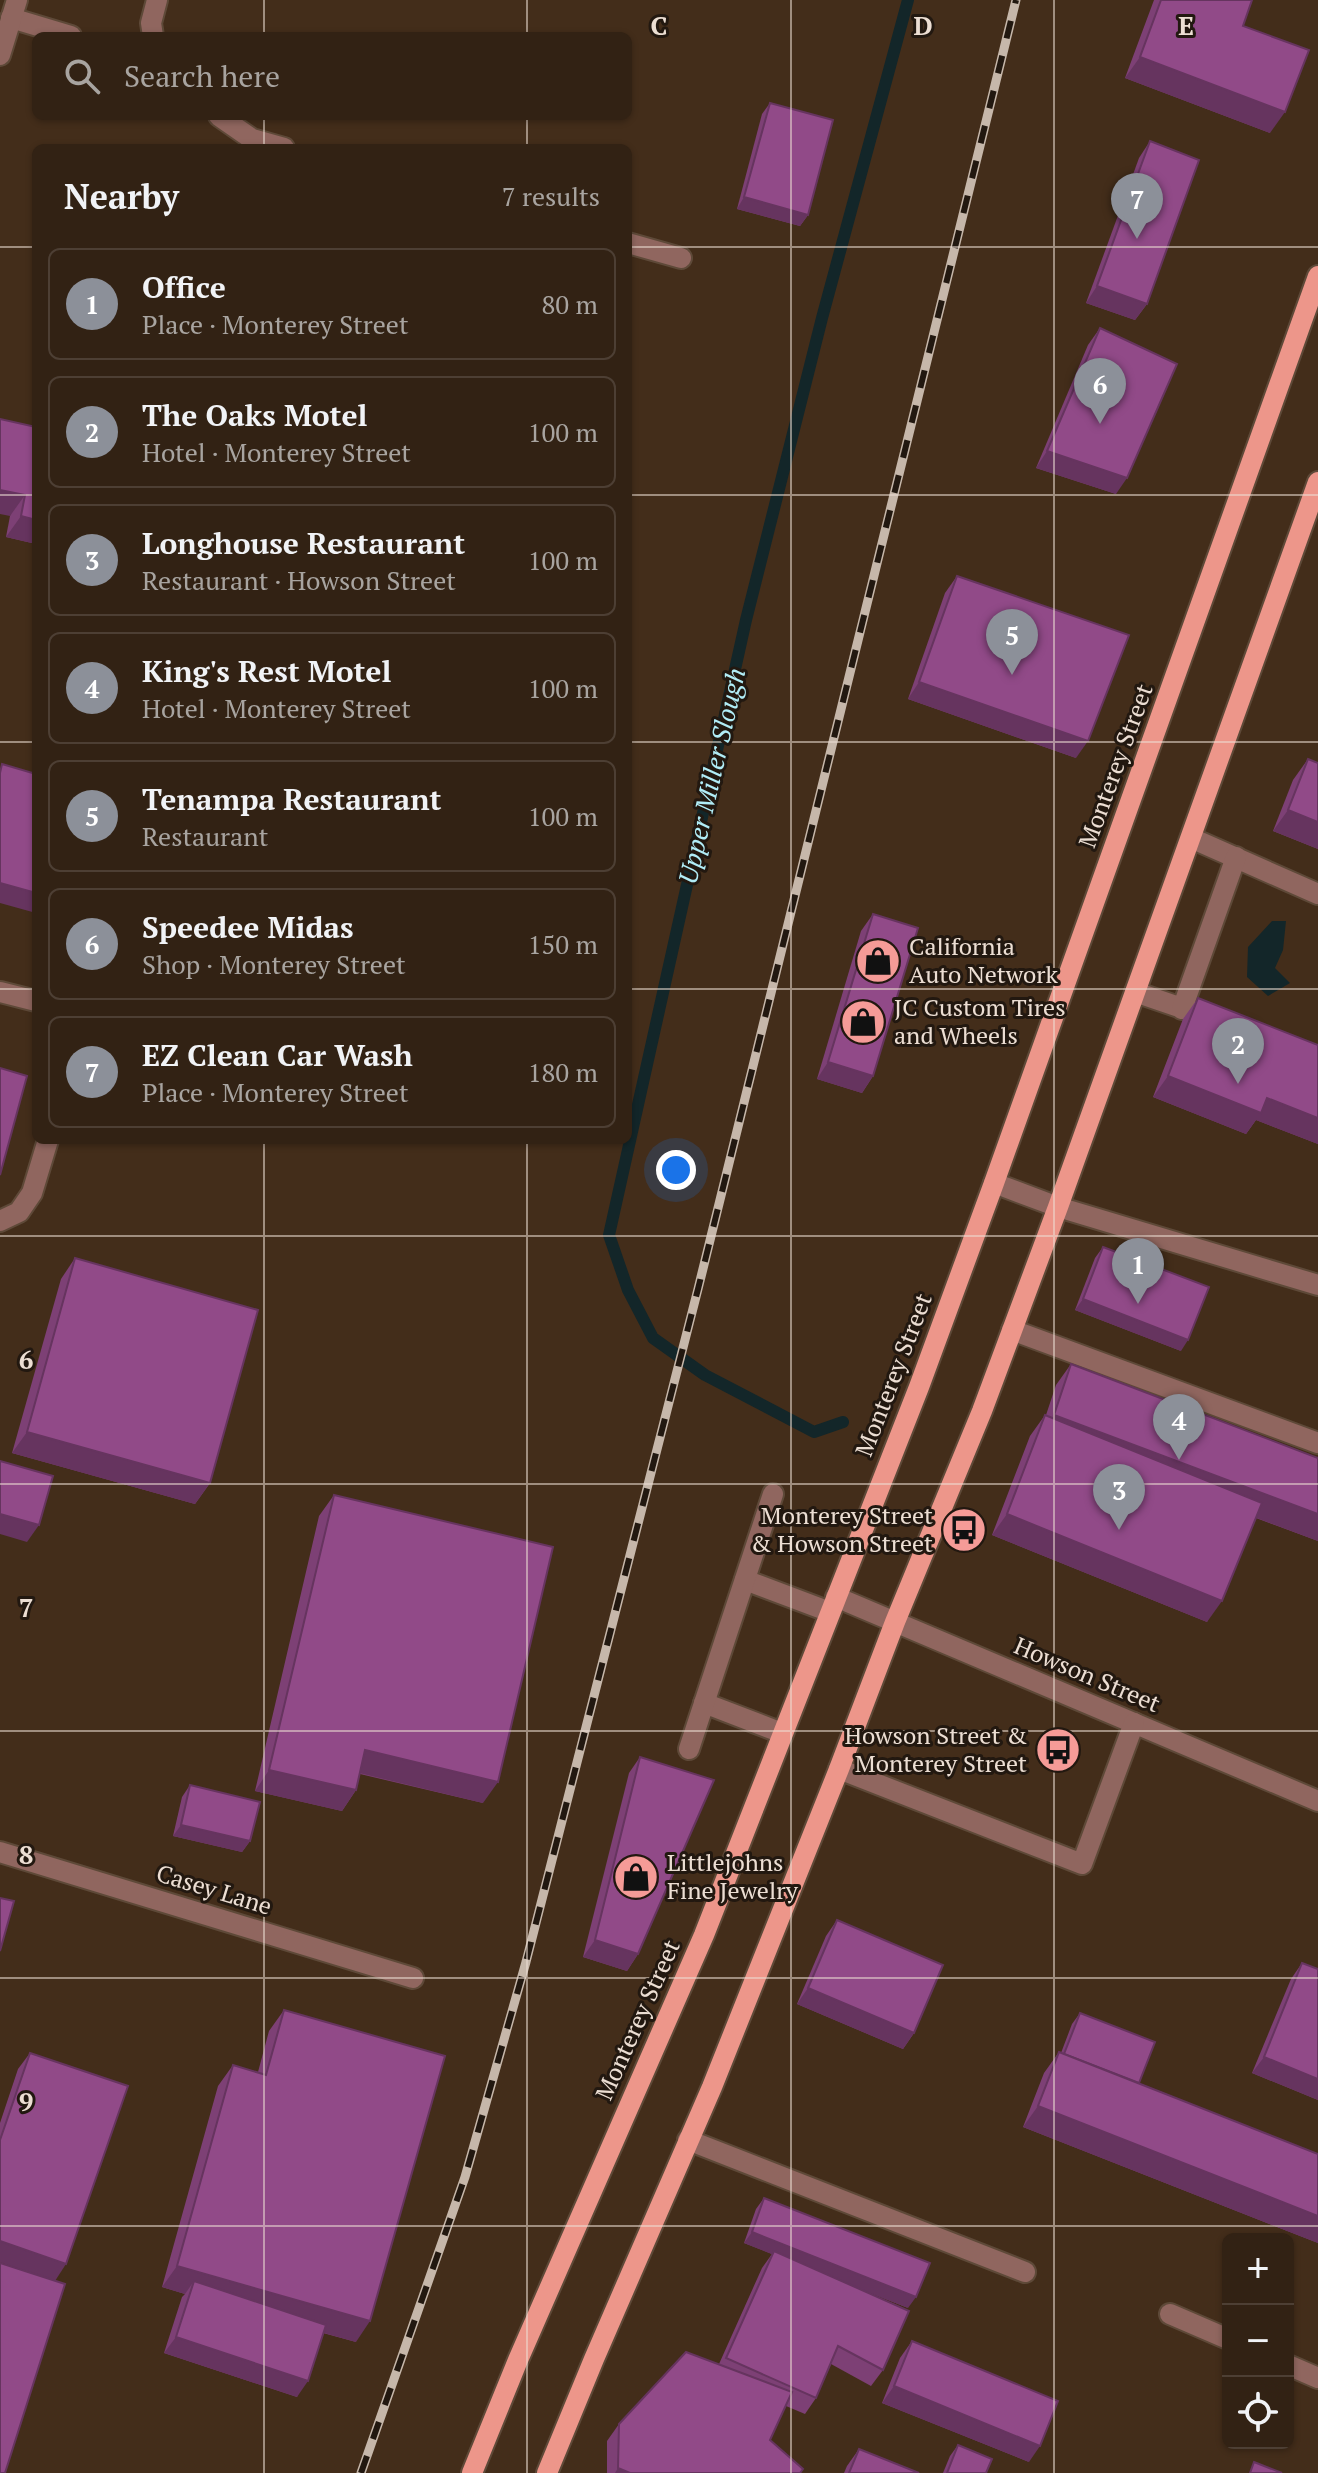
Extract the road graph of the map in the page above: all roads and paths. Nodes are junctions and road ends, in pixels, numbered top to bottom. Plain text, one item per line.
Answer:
1 (157, 0) edge
2 (14, 9) edge
3 (63, 32) edge
4 (152, 32) edge
5 (0, 55) edge
6 (225, 120) edge
7 (270, 144) edge
8 (632, 244) edge
9 (681, 258) dead end
10 (1318, 276) edge
11 (1318, 482) edge
12 (1191, 838) junction
13 (1236, 857) junction
14 (1318, 894) edge
15 (0, 992) edge
16 (1135, 992) junction
17 (32, 1000) edge
18 (1182, 1009) junction
19 (1228, 1024) edge
20 (47, 1144) edge
21 (994, 1183) junction
22 (1058, 1207) junction
23 (0, 1221) edge
24 (1318, 1285) edge
25 (1012, 1330) junction
26 (1318, 1443) edge
27 (773, 1494) dead end
28 (745, 1580) junction
29 (833, 1604) junction
30 (895, 1622) junction
31 (704, 1703) junction
32 (1134, 1723) junction
33 (782, 1733) junction
34 (689, 1749) dead end
35 (839, 1769) junction
36 (1318, 1801) edge
37 (0, 1852) edge
38 (413, 1978) dead end
39 (688, 2140) junction
40 (1025, 2272) dead end
41 (1170, 2314) dead end
42 (1222, 2336) edge
43 (1294, 2368) edge
44 (1318, 2378) edge
45 (472, 2473) edge
46 (547, 2473) edge

1 - 4 street
2 - 3 street
2 - 5 street
6 - 7 street
8 - 9 street
10 - 21 main road, Monterey Street
11 - 12 main road
12 - 13 street
12 - 16 main road
13 - 14 street
13 - 18 street
15 - 17 street
16 - 18 street
16 - 22 main road
18 - 19 street
20 - 23 street
21 - 22 street
21 - 29 main road, Monterey Street
22 - 24 street
22 - 25 main road
25 - 26 street
25 - 30 main road
27 - 28 street
28 - 29 street, Howson Street
28 - 31 street
29 - 30 street, Howson Street
29 - 33 main road, Monterey Street
30 - 32 street, Howson Street
30 - 35 main road
31 - 33 street
31 - 34 street
32 - 35 street
32 - 36 street, Howson Street
33 - 45 main road, Monterey Street
35 - 39 main road
37 - 38 street, Casey Lane
39 - 40 street
39 - 46 main road
41 - 42 street
43 - 44 street

